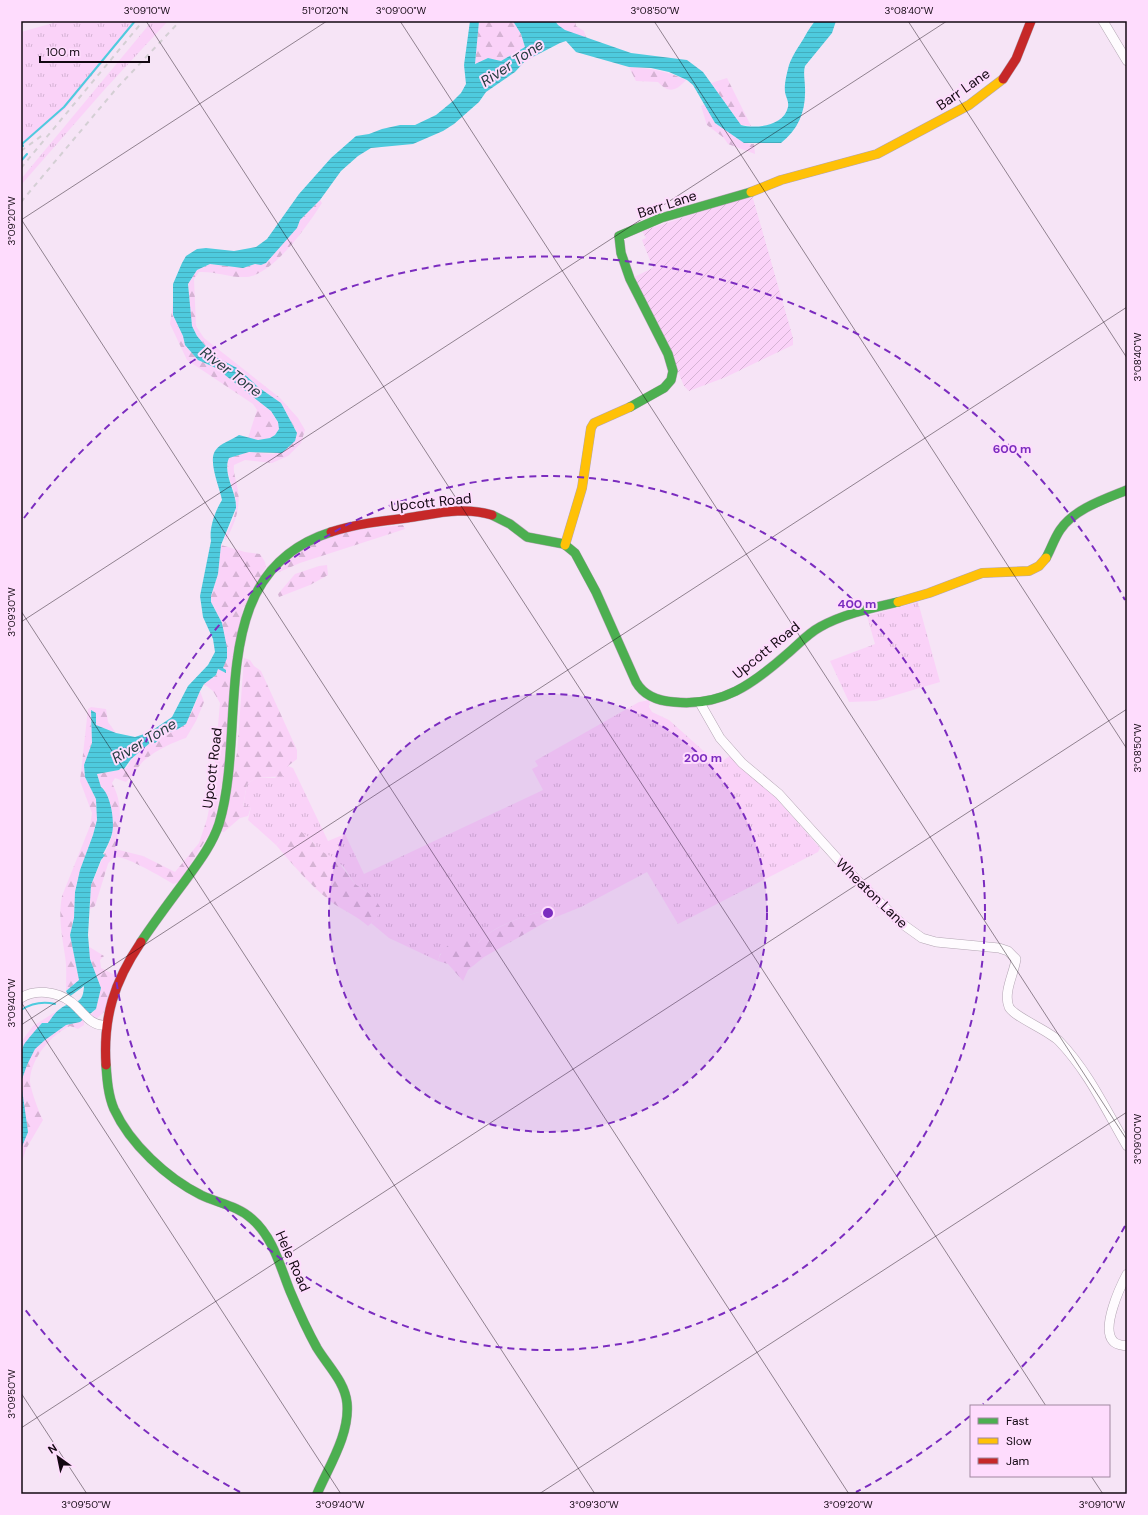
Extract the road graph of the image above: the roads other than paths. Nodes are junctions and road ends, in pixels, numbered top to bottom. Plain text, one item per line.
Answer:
1 (1031, 21) edge
2 (1102, 21) edge
3 (1127, 61) edge
4 (1127, 490) edge
5 (565, 545) junction
6 (700, 703) junction
7 (21, 998) edge
8 (106, 1025) junction
9 (1127, 1146) edge
10 (1127, 1274) edge
11 (1127, 1346) edge
12 (317, 1494) edge

1 - 5 street, Barr Lane
2 - 3 street
4 - 6 street, Upcott Road
5 - 6 street, Upcott Road
5 - 8 street, Upcott Road
6 - 9 street, Wheaton Lane
7 - 8 street
8 - 12 street, Hele Road
10 - 11 street

